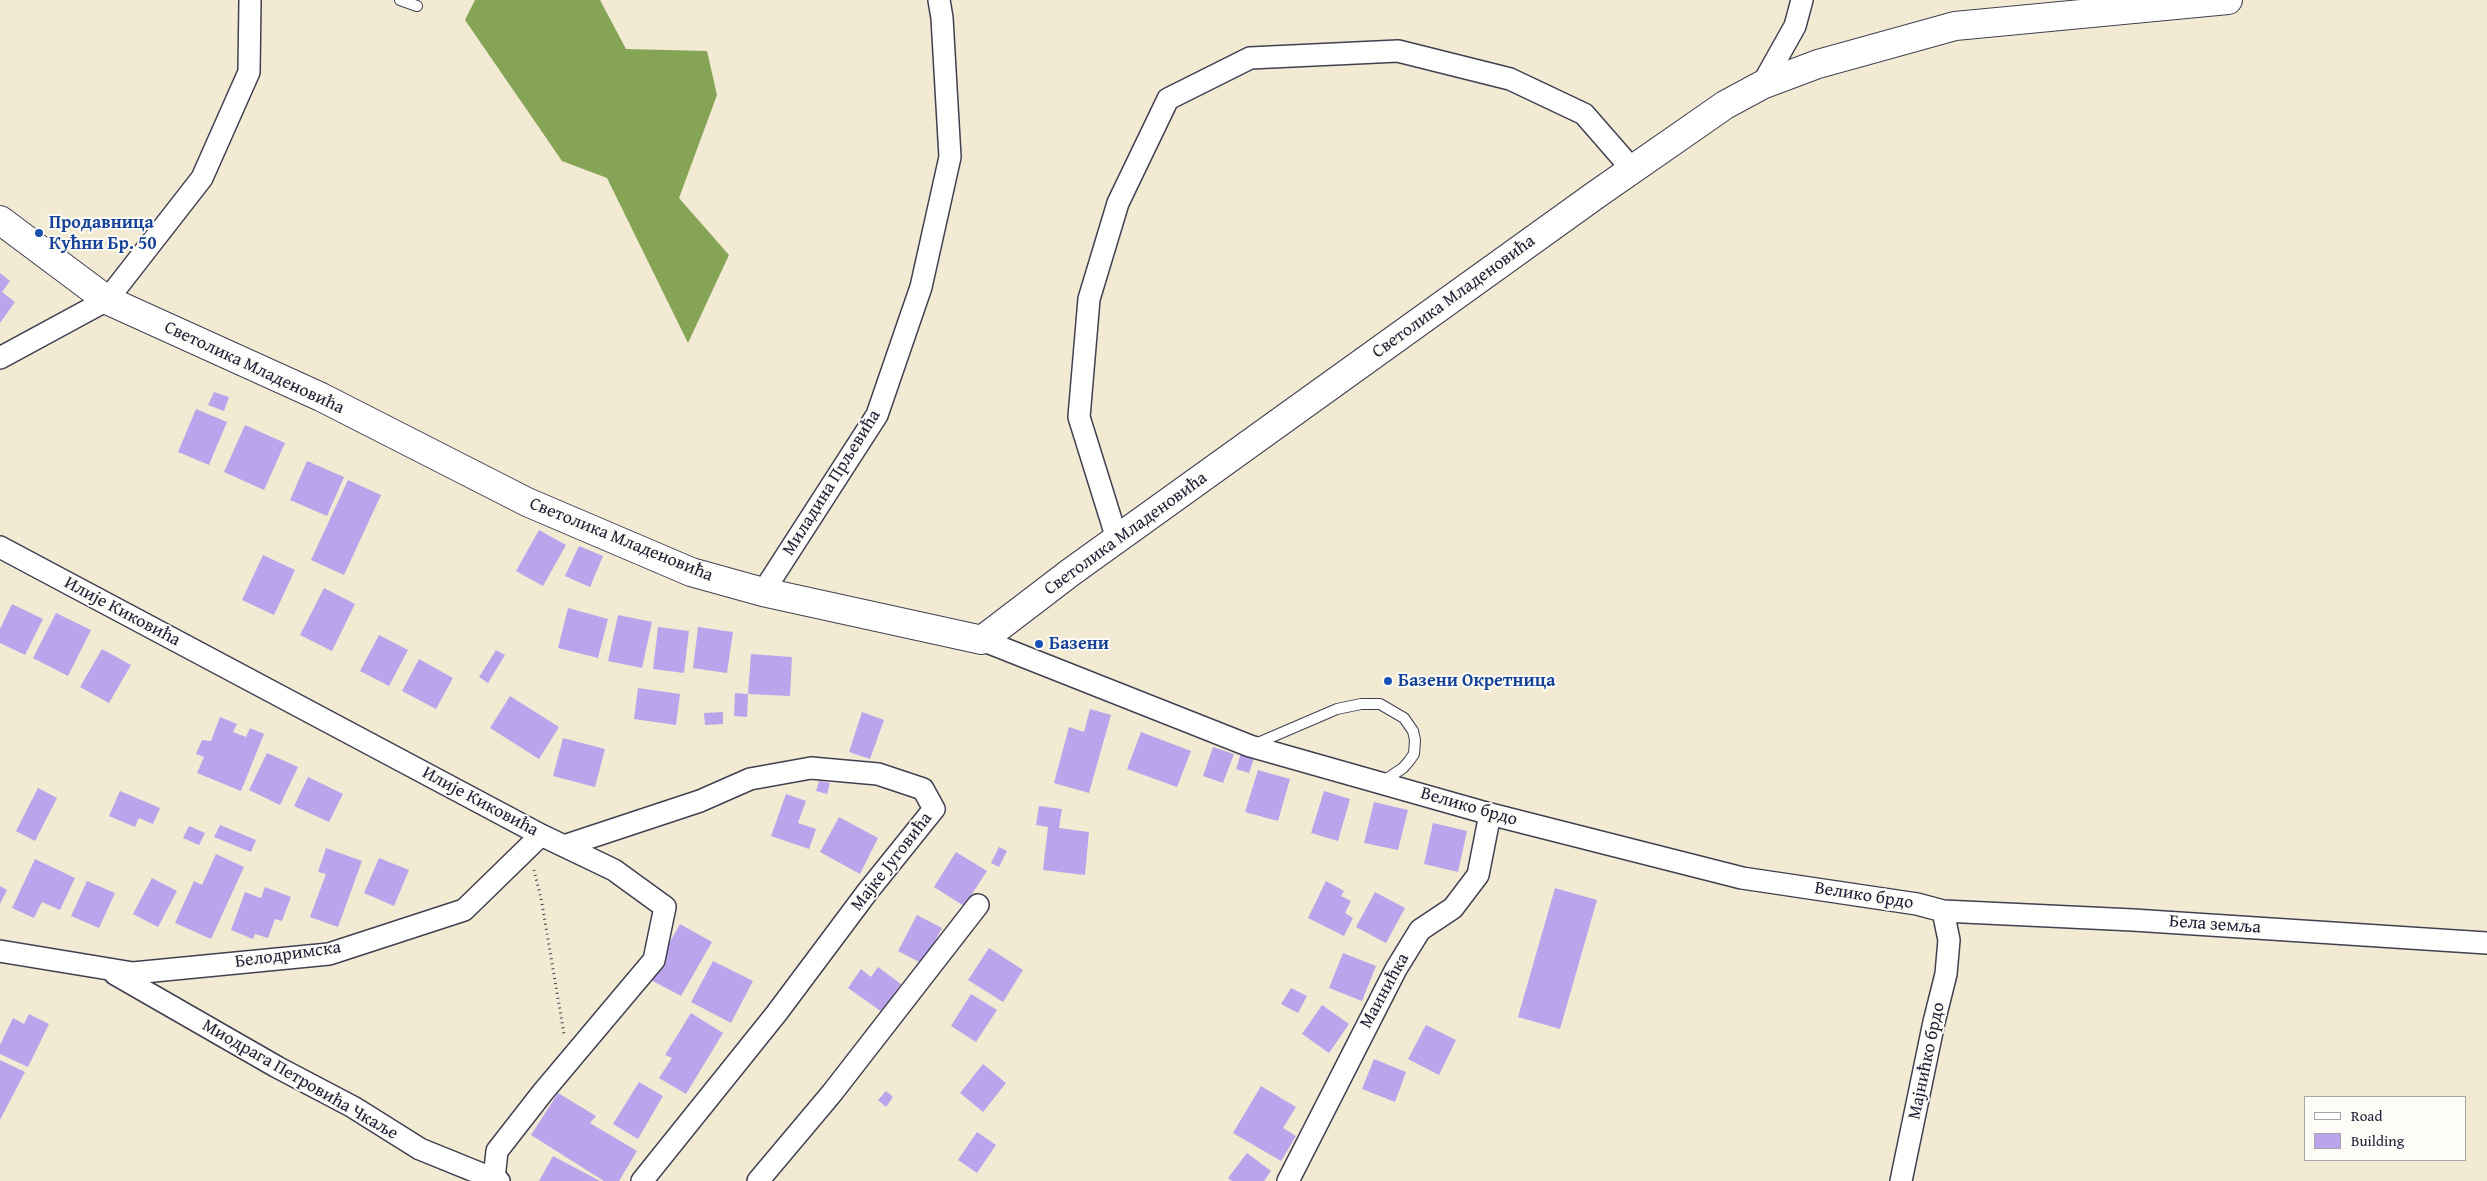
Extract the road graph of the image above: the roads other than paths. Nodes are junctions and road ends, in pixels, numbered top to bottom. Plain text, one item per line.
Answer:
1 (250, 0) edge
2 (400, 0) edge
3 (1802, 0) edge
4 (2228, 0) edge
5 (417, 6) dead end
6 (940, 9) edge
7 (1762, 85) junction
8 (1632, 169) junction
9 (0, 220) edge
10 (107, 300) junction
11 (0, 358) edge
12 (1117, 539) junction
13 (0, 547) edge
14 (763, 592) junction
15 (982, 640) junction
16 (1250, 746) junction
17 (1381, 782) junction
18 (1490, 814) junction
19 (535, 841) junction
20 (564, 846) junction
21 (978, 905) dead end
22 (1943, 911) junction
23 (2487, 943) edge
24 (0, 951) edge
25 (106, 969) junction
26 (496, 1180) edge
27 (642, 1181) edge
28 (758, 1181) edge
29 (1288, 1181) edge
30 (1901, 1181) edge

1 - 10 street
2 - 5 lane
3 - 7 street
4 - 7 street, Светолика Младеновића
6 - 14 street, Миладина Прљевића
7 - 8 street, Светолика Младеновића
8 - 12 street, Светолика Младеновића
8 - 12 street
9 - 10 street, Светолика Младеновића
10 - 11 street
10 - 14 street, Светолика Младеновића
12 - 15 street, Светолика Младеновића
13 - 19 street, Илије Киковића
14 - 15 street, Светолика Младеновића
15 - 16 street, Велико брдо
16 - 17 street, Велико брдо
16 - 17 lane
17 - 18 street, Велико брдо
18 - 22 street, Велико брдо
18 - 29 street, Маинићка
19 - 20 street, Илије Киковића
19 - 25 street, Белодримска
20 - 26 street, Илије Киковића
20 - 27 street, Мајке Југовића
21 - 28 street
22 - 23 street, Бела земља
22 - 30 street, Мајнићко брдо
24 - 25 street, Белодримска
25 - 26 street, Миодрага Петровића Чкаље

